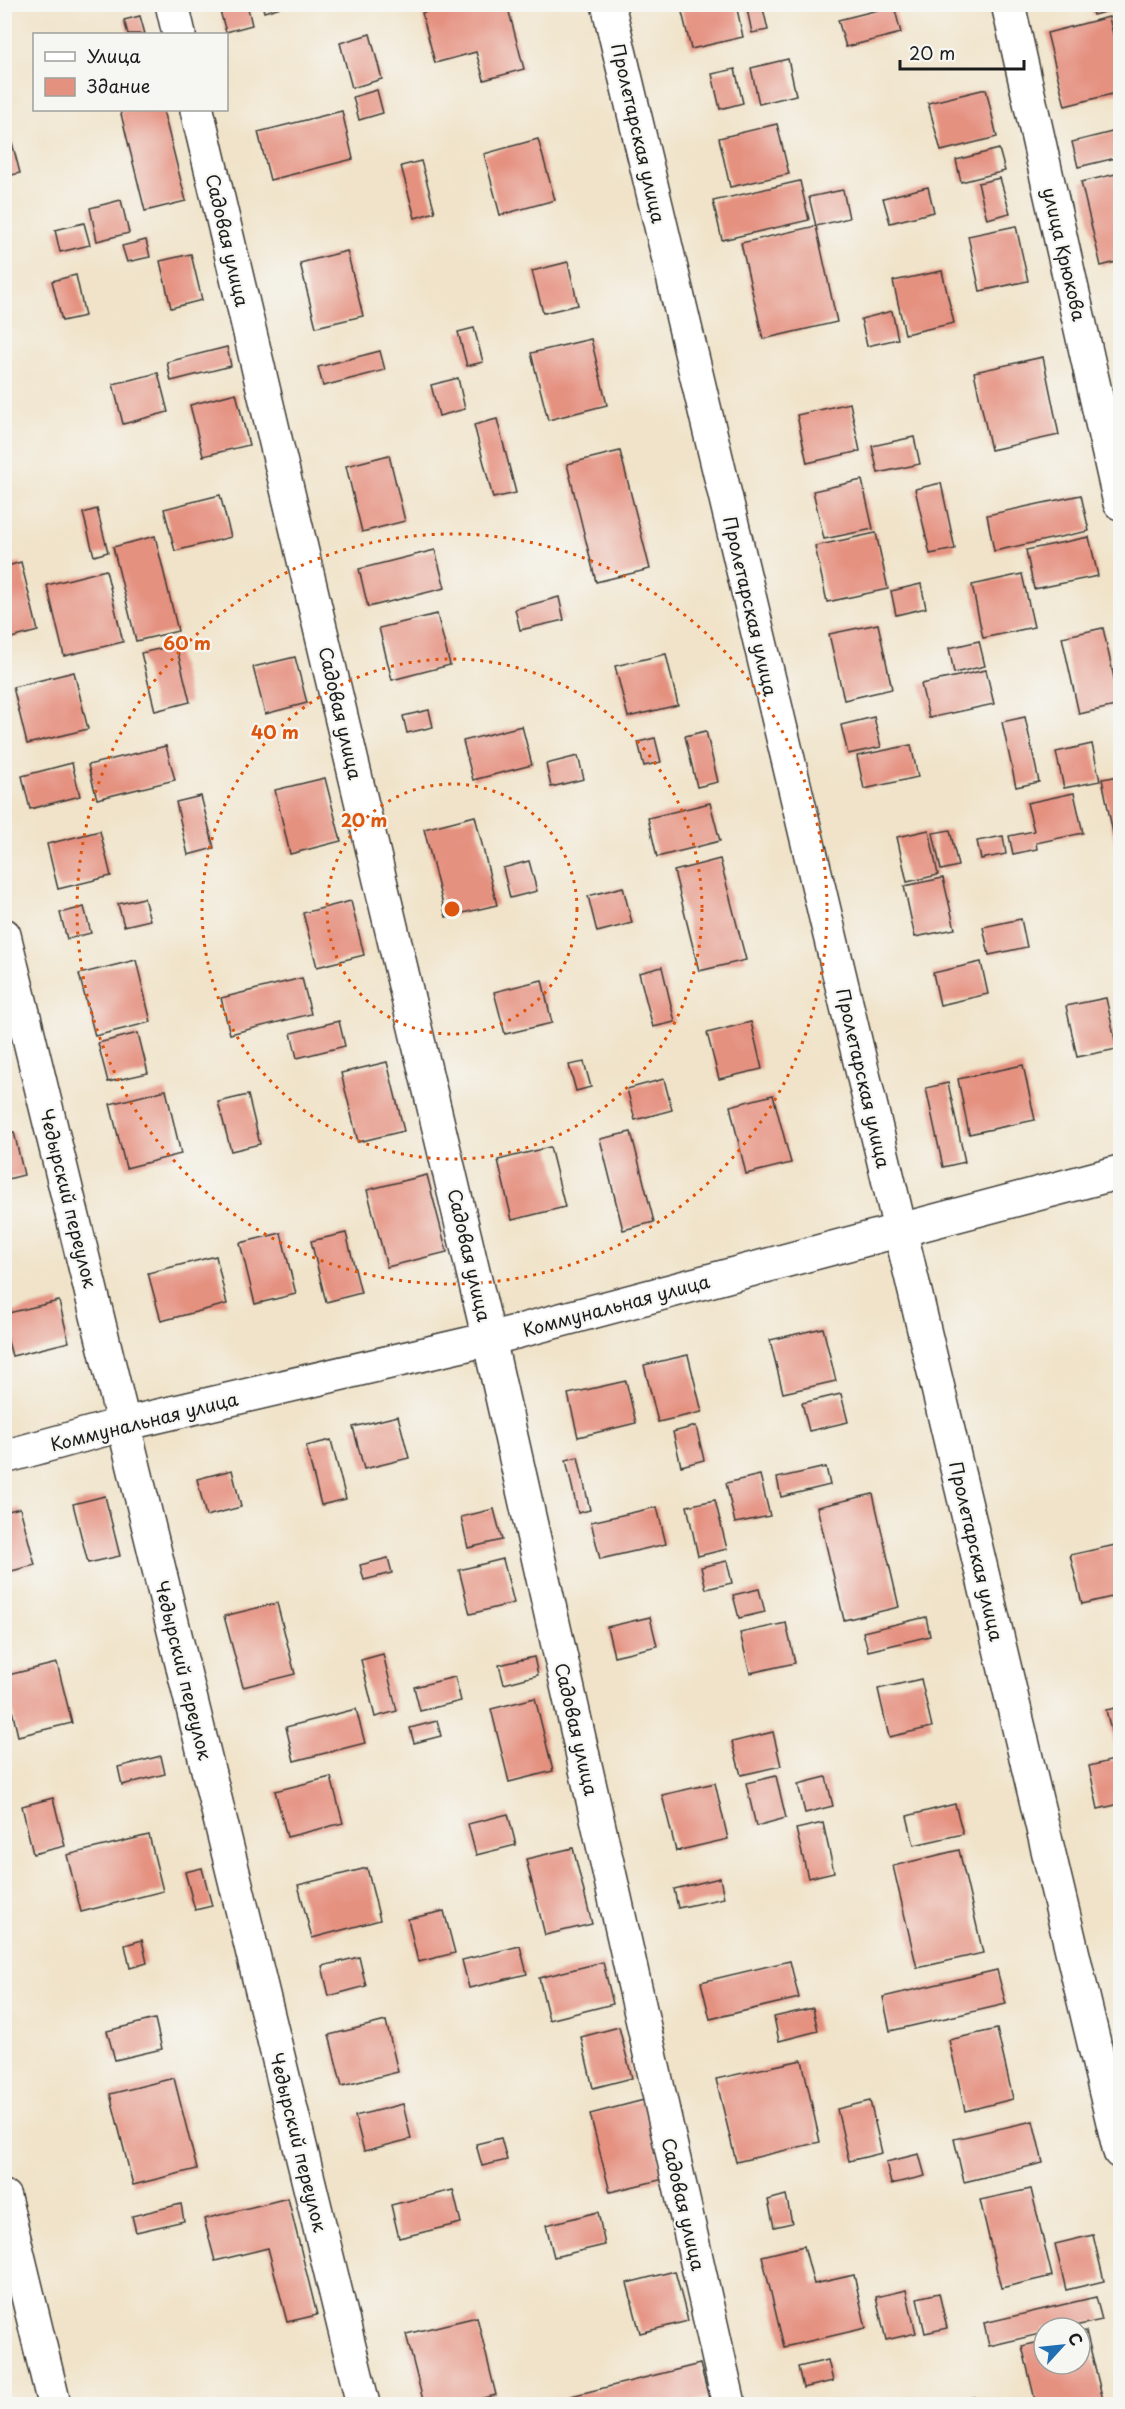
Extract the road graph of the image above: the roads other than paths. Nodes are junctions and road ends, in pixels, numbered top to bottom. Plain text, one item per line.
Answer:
1 (172, 4) edge
2 (608, 4) edge
3 (1008, 4) edge
4 (179, 33) edge
5 (197, 111) edge
6 (1120, 503) edge
7 (4, 935) edge
8 (1120, 1172) edge
9 (899, 1229) junction
10 (489, 1339) junction
11 (124, 1424) junction
12 (4, 1457) edge
13 (1120, 2152) edge
14 (4, 2197) edge
15 (54, 2404) edge
16 (363, 2404) edge
17 (729, 2404) edge

1 - 4 street
2 - 9 street, Пролетарская улица
3 - 6 street, улица Крюкова
5 - 10 street, Садовая улица
7 - 11 street, Чедырский переулок
8 - 9 street, Коммунальная улица
9 - 10 street, Коммунальная улица
9 - 13 street, Пролетарская улица
10 - 11 street, Коммунальная улица
10 - 17 street, Садовая улица
11 - 12 street, Коммунальная улица
11 - 16 street, Чедырский переулок
14 - 15 street

